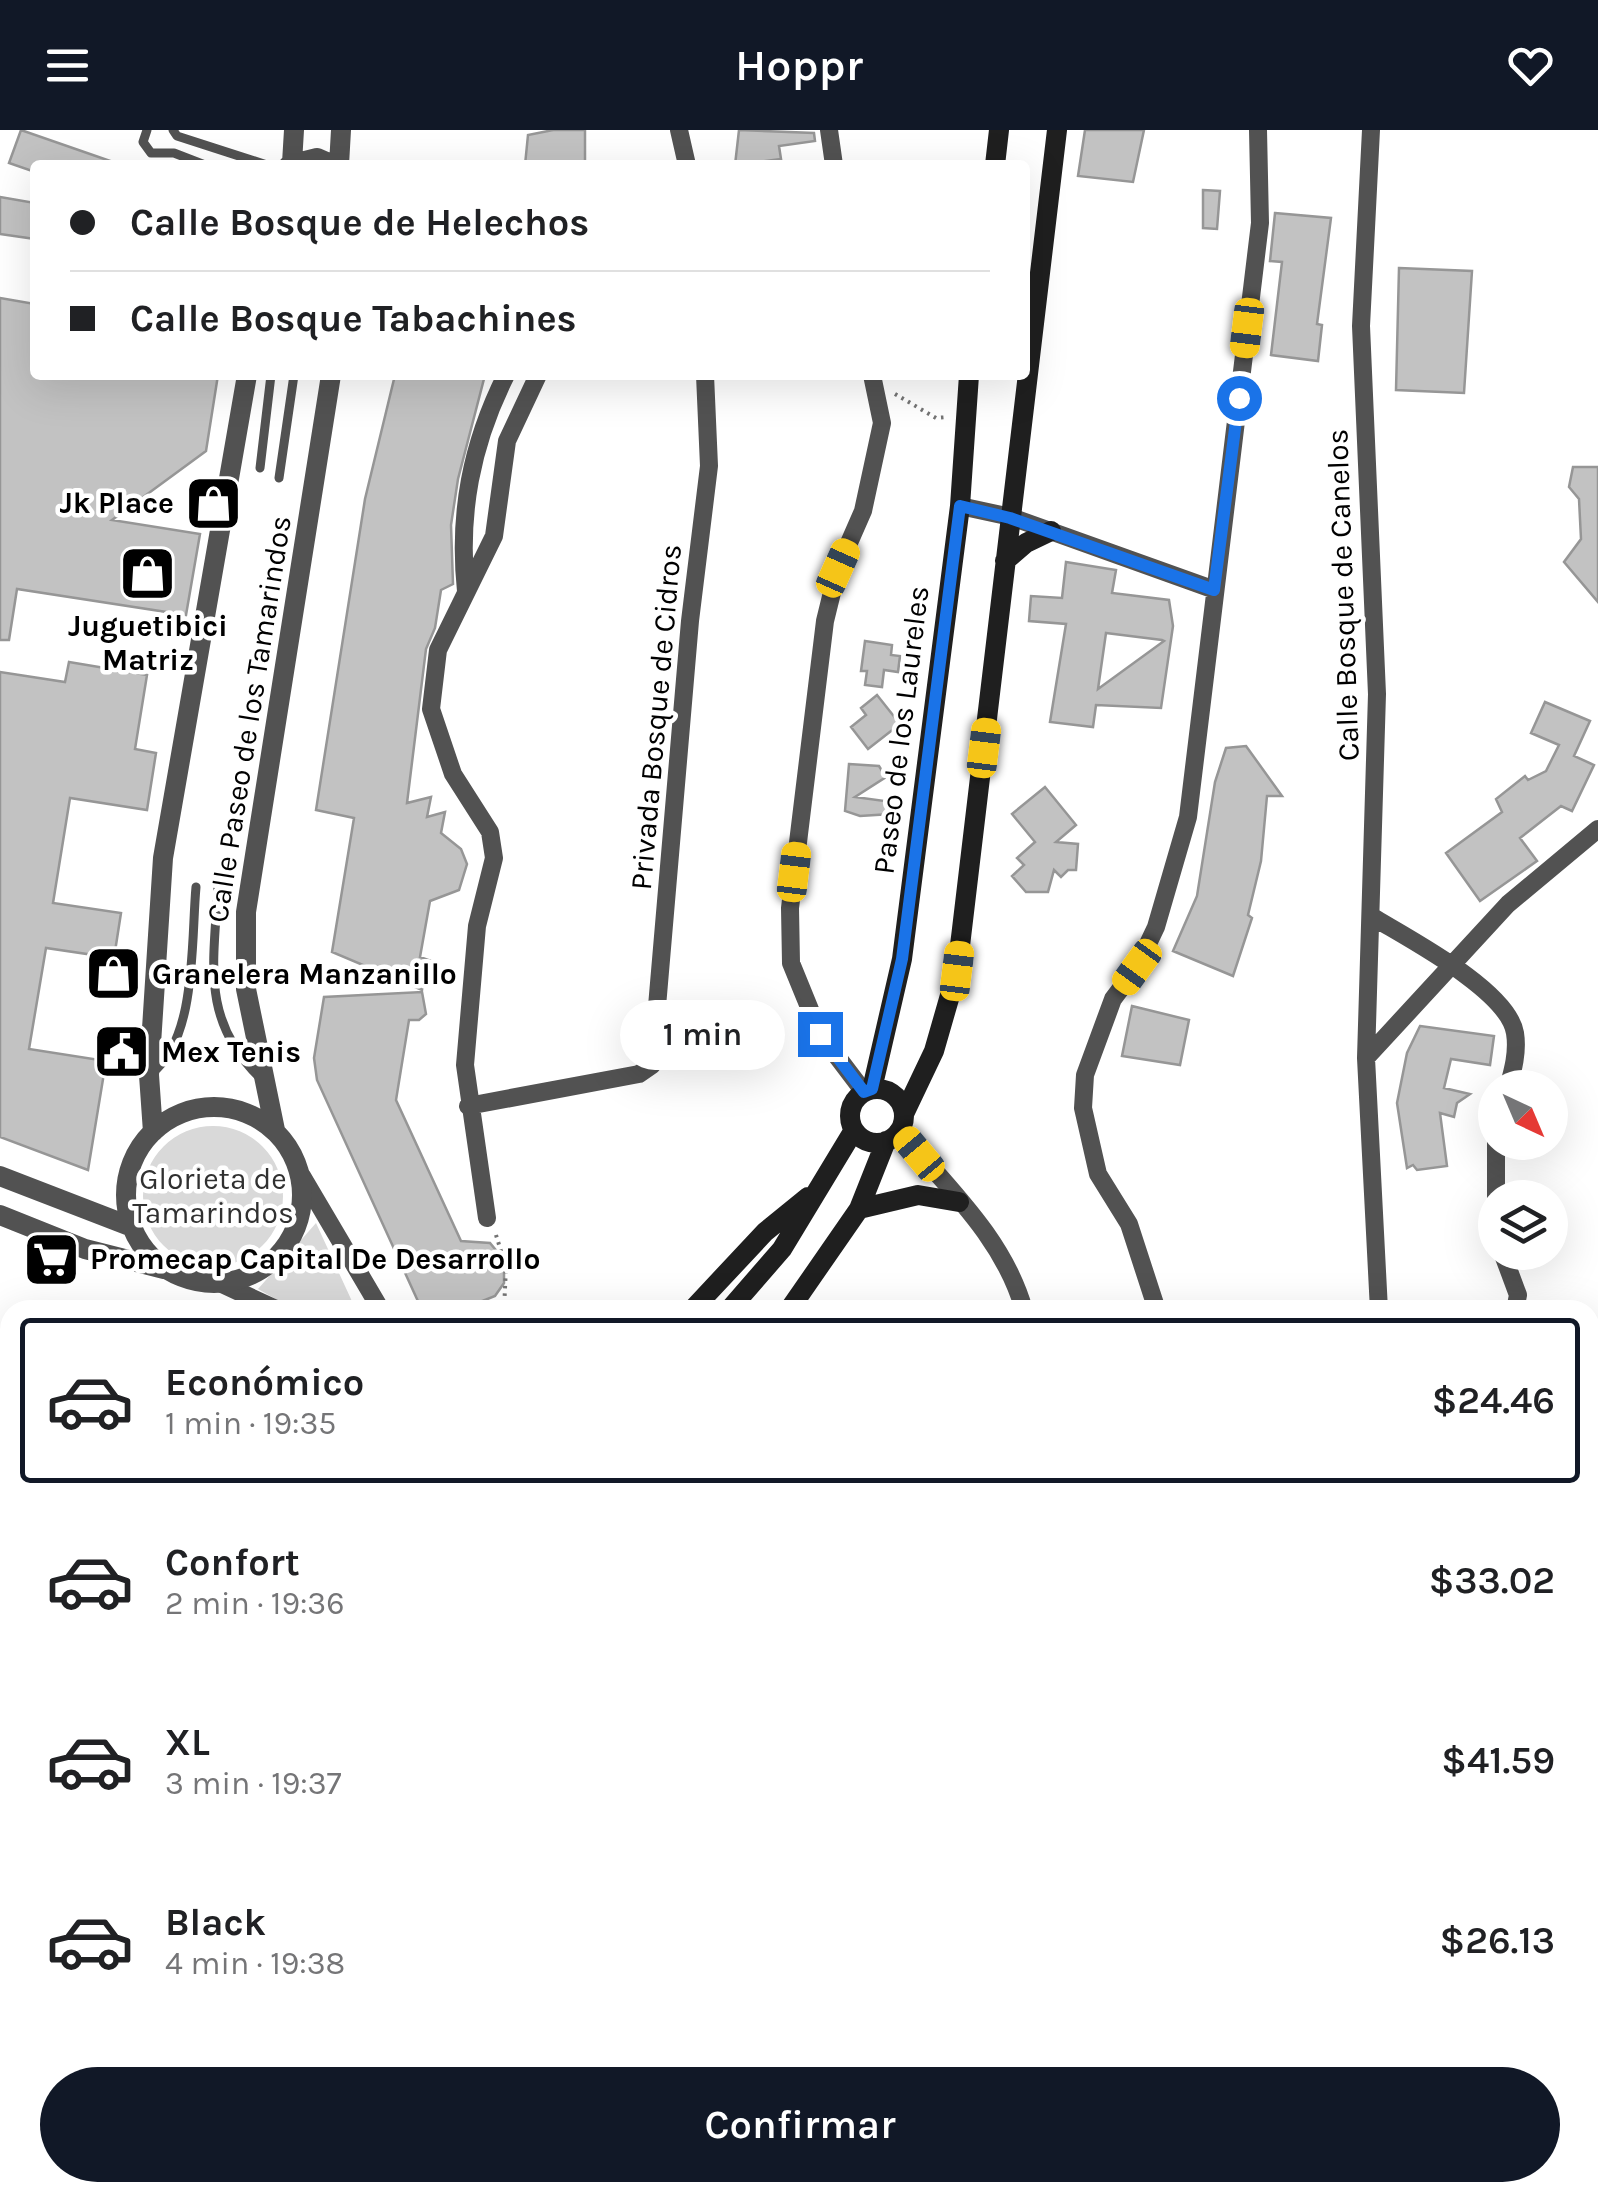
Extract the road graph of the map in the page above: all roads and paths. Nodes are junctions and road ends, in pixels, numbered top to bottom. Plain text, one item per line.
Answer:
1 (147, 130) edge
2 (173, 130) edge
3 (294, 130) edge
4 (341, 130) edge
5 (679, 130) edge
6 (829, 130) edge
7 (999, 130) edge
8 (1057, 130) edge
9 (1258, 130) edge
10 (1371, 130) edge
11 (193, 160) edge
12 (252, 160) edge
13 (290, 160) edge
14 (337, 160) edge
15 (686, 160) edge
16 (833, 160) edge
17 (995, 160) edge
18 (1030, 353) edge
19 (246, 380) edge
20 (270, 380) edge
21 (293, 380) edge
22 (330, 380) edge
23 (504, 380) edge
24 (536, 380) edge
25 (706, 380) edge
26 (873, 380) edge
27 (968, 380) edge
28 (1027, 380) edge
29 (889, 386) dead end
30 (964, 416) junction
31 (260, 468) dead end
32 (279, 478) dead end
33 (960, 506) junction
34 (1010, 518) junction
35 (1050, 532) junction
36 (1006, 561) junction
37 (1214, 590) junction
38 (466, 593) junction
39 (1598, 829) edge
40 (218, 886) dead end
41 (196, 887) dead end
42 (1371, 916) junction
43 (1451, 964) junction
44 (1366, 1058) junction
45 (1513, 1070) edge
46 (150, 1075) junction
47 (266, 1084) junction
48 (868, 1090) junction
49 (468, 1106) junction
50 (896, 1128) junction
51 (276, 1130) junction
52 (854, 1130) junction
53 (153, 1132) junction
54 (0, 1176) edge
55 (302, 1176) junction
56 (825, 1183) junction
57 (959, 1202) junction
58 (860, 1210) junction
59 (0, 1216) edge
60 (487, 1218) joint
61 (132, 1227) junction
62 (166, 1269) junction
63 (1509, 1270) edge
64 (220, 1284) junction
65 (256, 1300) edge
66 (376, 1300) edge
67 (504, 1300) edge
68 (701, 1300) edge
69 (738, 1300) edge
70 (795, 1300) edge
71 (1021, 1300) edge
72 (1154, 1300) edge
73 (1378, 1300) edge
74 (1517, 1300) edge

1 - 11 lane
2 - 12 lane
3 - 13 street
4 - 14 street
5 - 15 street
6 - 16 street
7 - 17 main road
8 - 18 main road
9 - 37 street
10 - 42 street, Calle Bosque de Canelos
19 - 46 street, Calle Paseo de los Tamarindos
20 - 31 lane
21 - 32 lane
22 - 47 street, Calle Paseo de los Tamarindos
23 - 38 street
24 - 38 street
25 - 49 street, Privada Bosque de Cidros
26 - 48 street
27 - 30 main road, Paseo de los Laureles
28 - 34 main road
29 - 30 path
30 - 33 main road, Paseo de los Laureles
33 - 34 street
33 - 48 main road, Paseo de los Laureles
34 - 35 street
34 - 36 main road
35 - 36 main road
35 - 37 street
36 - 50 main road
37 - 72 street
38 - 49 street
39 - 43 street
40 - 47 lane
41 - 46 lane
42 - 43 street
42 - 44 street, Calle Bosque de Canelos
43 - 44 street
43 - 45 street
44 - 73 street, Calle Bosque de Canelos
46 - 53 street, Calle Paseo de los Tamarindos
47 - 51 street, Calle Paseo de los Tamarindos
48 - 50 main road
48 - 52 main road
49 - 60 street
50 - 52 main road
50 - 57 street
50 - 58 main road
51 - 53 street
51 - 55 street
52 - 56 main road
53 - 61 street
54 - 61 street
55 - 64 street
55 - 66 street
56 - 68 main road
56 - 69 main road
57 - 58 main road
57 - 71 street
58 - 70 main road
59 - 62 street
60 - 67 path
61 - 62 street
62 - 64 street
63 - 74 street
64 - 65 street

